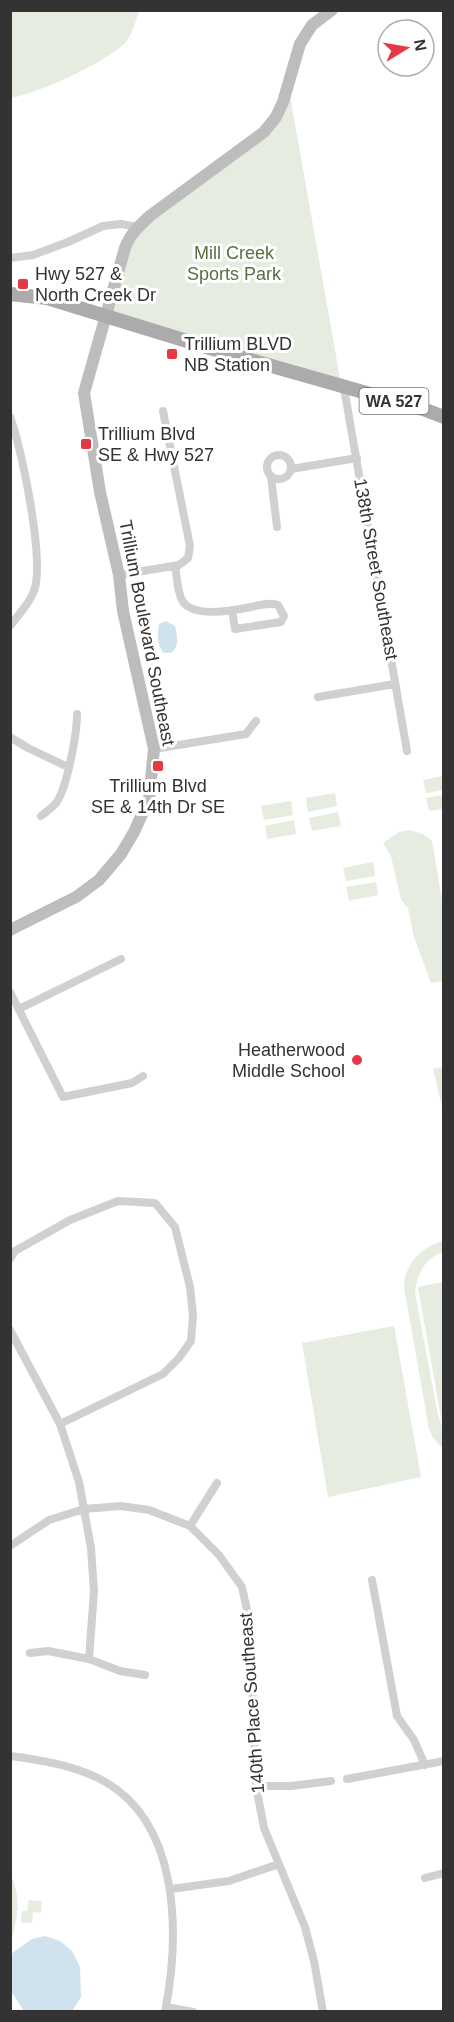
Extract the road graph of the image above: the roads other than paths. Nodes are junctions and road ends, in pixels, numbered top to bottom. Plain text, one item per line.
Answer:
1 (332, 10) edge
2 (138, 227) junction
3 (10, 258) edge
4 (10, 294) edge
5 (106, 316) junction
6 (344, 388) junction
7 (163, 411) dead end
8 (10, 417) edge
9 (444, 417) edge
10 (357, 458) junction
11 (291, 469) junction
12 (271, 477) junction
13 (277, 527) dead end
14 (175, 566) junction
15 (119, 575) junction
16 (232, 610) junction
17 (10, 626) edge
18 (395, 684) junction
19 (318, 697) dead end
20 (77, 714) dead end
21 (256, 721) dead end
22 (10, 736) edge
23 (154, 749) junction
24 (407, 750) dead end
25 (68, 767) junction
26 (41, 816) dead end
27 (10, 930) edge
28 (122, 959) dead end
29 (10, 992) edge
30 (20, 1009) junction
31 (143, 1076) dead end
32 (10, 1259) edge
33 (10, 1330) edge
34 (60, 1424) junction
35 (217, 1483) dead end
36 (84, 1509) junction
37 (190, 1526) junction
38 (10, 1546) edge
39 (372, 1580) dead end
40 (30, 1653) dead end
41 (89, 1659) junction
42 (145, 1675) dead end
43 (10, 1756) edge
44 (444, 1761) edge
45 (425, 1765) junction
46 (347, 1779) dead end
47 (331, 1781) dead end
48 (256, 1786) junction
49 (279, 1864) junction
50 (444, 1873) edge
51 (425, 1878) dead end
52 (171, 1889) junction
53 (166, 2009) edge
54 (194, 2012) edge
55 (323, 2012) edge

1 - 2 street
2 - 3 street
2 - 5 street, Trillium Boulevard Southeast
4 - 5 main road, WA 527
5 - 6 main road, WA 527
5 - 15 street, Trillium Boulevard Southeast
6 - 9 main road, WA 527
6 - 10 street, 138th Street Southeast
7 - 14 street
8 - 17 street
10 - 11 street
10 - 18 street, 138th Street Southeast
11 - 12 street
11 - 12 street
12 - 13 street
14 - 15 street
14 - 16 street
15 - 23 street, Trillium Boulevard Southeast
16 - 16 street
18 - 19 street
18 - 24 street, 138th Street Southeast
20 - 25 street
21 - 23 street
22 - 25 street
23 - 27 street, Trillium Boulevard Southeast
25 - 26 street
28 - 30 street
29 - 30 street
30 - 31 street
32 - 34 street
33 - 34 street
34 - 36 street
35 - 37 street
36 - 37 street
36 - 38 street
36 - 41 street
37 - 48 street, 140th Place Southeast
39 - 45 street
40 - 41 street
41 - 42 street
43 - 52 street
44 - 45 street
45 - 46 street
47 - 48 street
48 - 49 street, 140th Place Southeast
49 - 52 street
49 - 55 street, 140th Place Southeast
50 - 51 street
52 - 53 street
53 - 54 street

